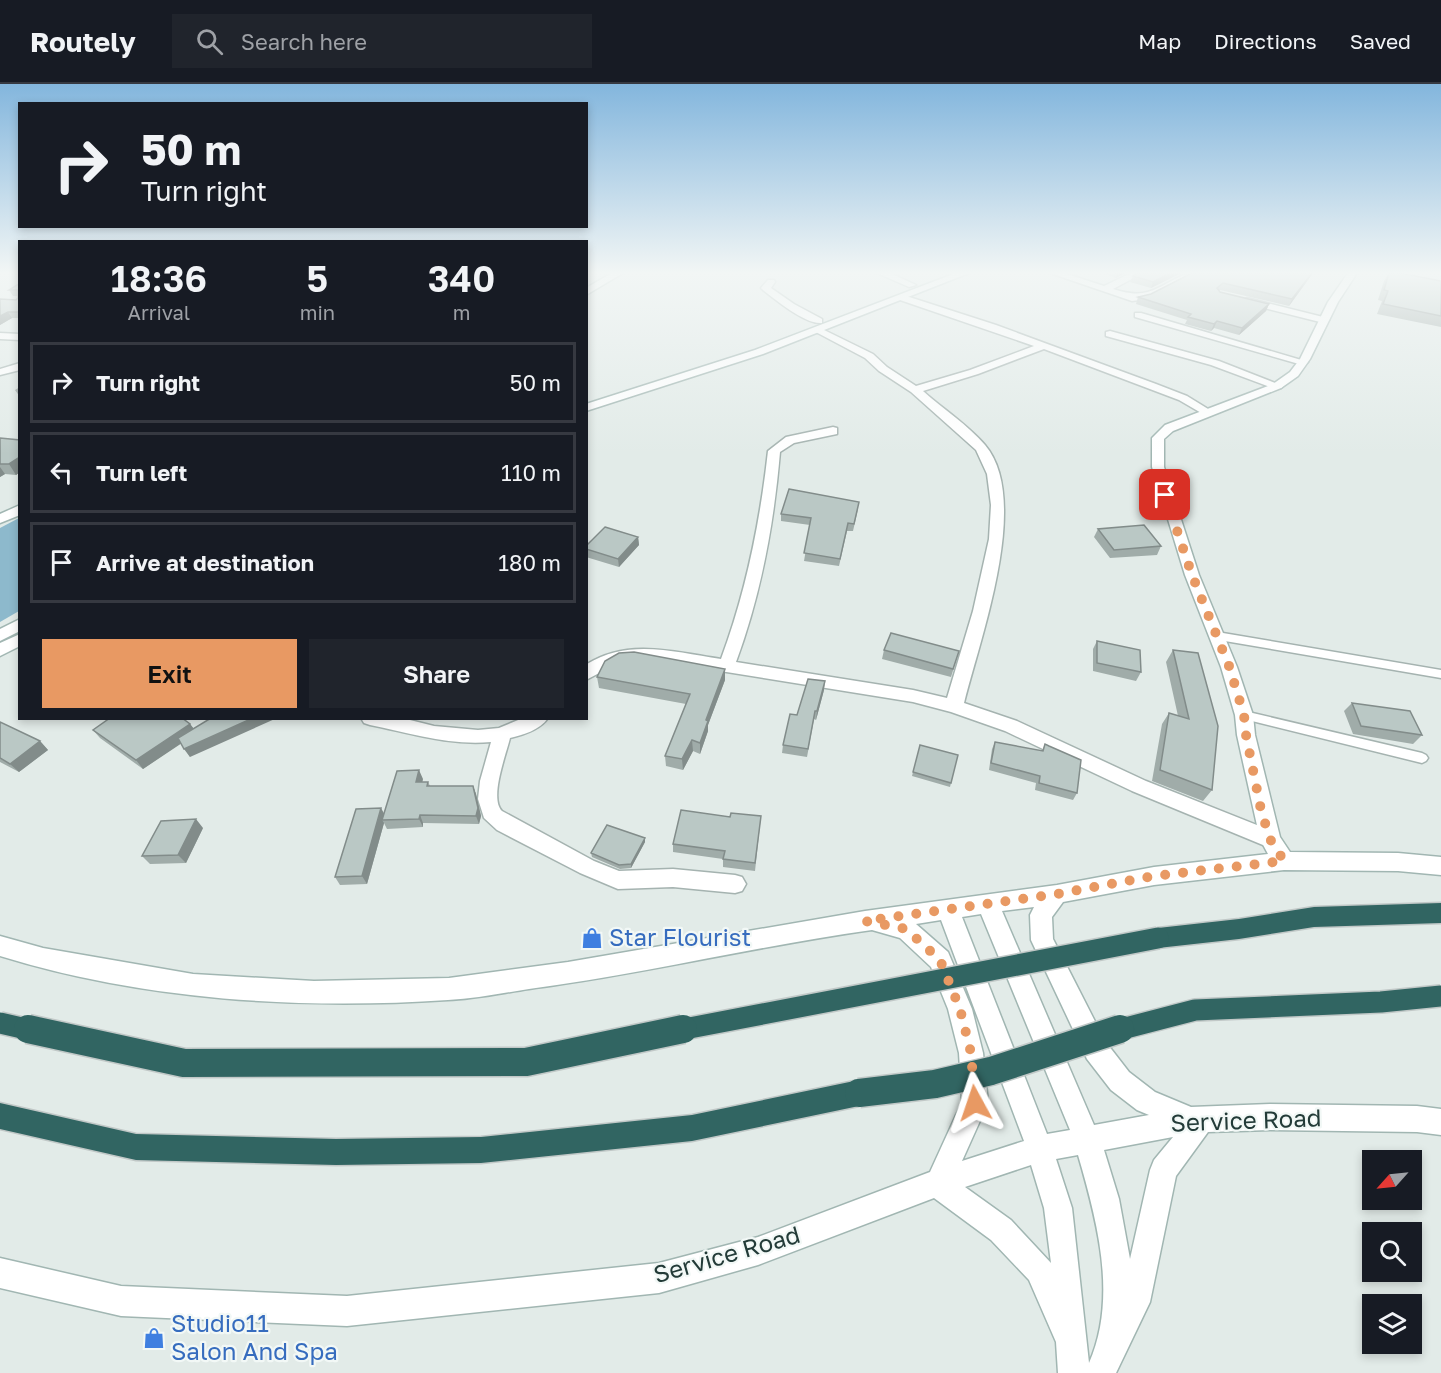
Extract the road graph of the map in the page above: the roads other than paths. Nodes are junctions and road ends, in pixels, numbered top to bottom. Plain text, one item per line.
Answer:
1 (795, 333) edge
2 (800, 333) edge
3 (830, 333) edge
4 (1006, 333) edge
5 (1202, 333) edge
6 (1317, 333) edge
7 (1110, 334) dead end
8 (0, 336) edge
9 (18, 337) edge
10 (1043, 346) junction
11 (1303, 362) junction
12 (18, 367) edge
13 (0, 372) edge
14 (1277, 386) junction
15 (915, 390) junction
16 (588, 399) edge
17 (588, 407) edge
18 (1207, 412) junction
19 (833, 431) dead end
20 (18, 510) edge
21 (0, 519) edge
22 (18, 625) edge
23 (0, 636) edge
24 (1217, 636) junction
25 (18, 640) edge
26 (0, 650) edge
27 (727, 665) junction
28 (588, 672) edge
29 (1441, 674) edge
30 (954, 706) junction
31 (1244, 715) junction
32 (388, 720) edge
33 (536, 720) edge
34 (406, 722) edge
35 (502, 735) junction
36 (1422, 758) dead end
37 (1270, 839) junction
38 (1284, 861) junction
39 (1441, 866) edge
40 (735, 884) dead end
41 (1057, 894) junction
42 (988, 904) junction
43 (948, 909) junction
44 (1441, 913) edge
45 (865, 921) junction
46 (0, 946) edge
47 (1441, 996) edge
48 (0, 1023) edge
49 (0, 1116) edge
50 (1196, 1119) junction
51 (1441, 1122) edge
52 (1087, 1139) junction
53 (1040, 1149) junction
54 (938, 1184) junction
55 (0, 1273) edge
56 (1071, 1340) junction
57 (1112, 1347) junction
58 (1074, 1373) edge
59 (1100, 1373) edge

1 - 16 street
2 - 17 street
3 - 15 street
4 - 10 street
5 - 11 street
6 - 11 street
7 - 14 street
8 - 9 street
10 - 15 street
10 - 18 street
11 - 14 street
12 - 13 street
14 - 18 street
15 - 30 street
18 - 24 street
19 - 27 street
20 - 21 street
22 - 23 street
24 - 29 lane
24 - 31 street
25 - 26 street
27 - 28 street
27 - 30 street
30 - 37 street
31 - 36 lane
31 - 37 street
32 - 34 street
33 - 35 street
34 - 35 street
35 - 40 street
37 - 38 street
38 - 39 street
38 - 41 street
41 - 42 street
41 - 50 street
42 - 43 street
42 - 52 street
43 - 45 street
43 - 53 street
44 - 48 highway, bridge
45 - 46 street
45 - 54 street
47 - 49 highway, bridge
50 - 51 street, Service Road
50 - 52 street, Service Road
50 - 57 street
52 - 53 street, Service Road
52 - 57 street
53 - 54 street, Service Road
53 - 56 street
54 - 55 street, Service Road
54 - 56 street
56 - 58 street
57 - 59 street

